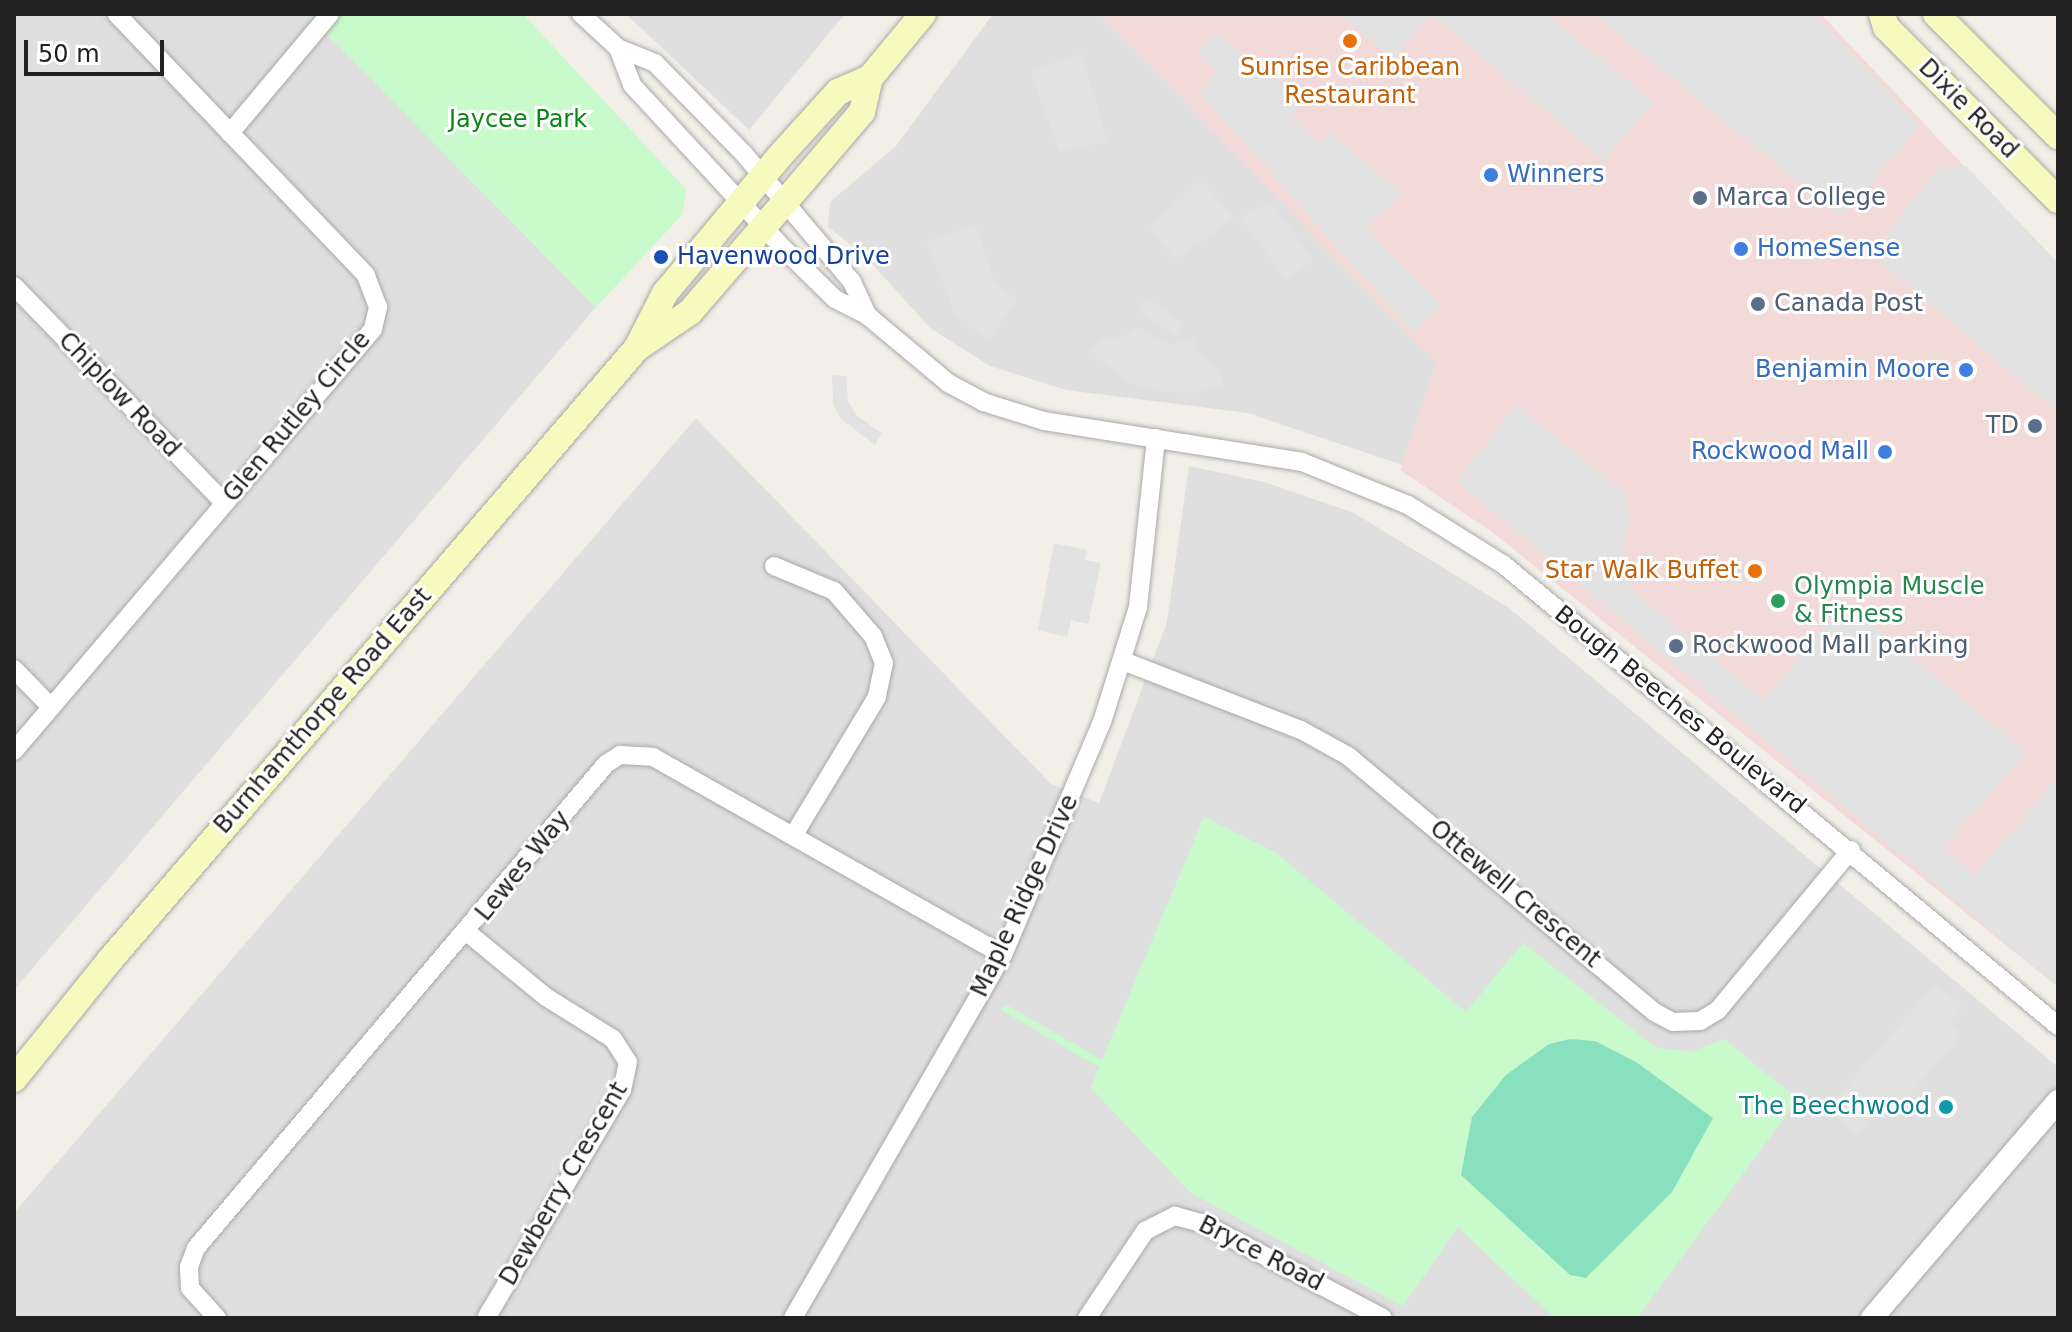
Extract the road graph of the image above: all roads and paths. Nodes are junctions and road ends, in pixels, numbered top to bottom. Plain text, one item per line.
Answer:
1 (117, 14) edge
2 (330, 14) edge
3 (581, 14) edge
4 (923, 14) edge
5 (1882, 14) edge
6 (1936, 14) edge
7 (618, 48) junction
8 (870, 78) junction
9 (230, 133) junction
10 (2058, 136) edge
11 (762, 178) junction
12 (2058, 200) edge
13 (742, 202) junction
14 (783, 203) junction
15 (763, 226) junction
16 (14, 286) edge
17 (868, 316) junction
18 (637, 348) junction
19 (1156, 438) junction
20 (224, 503) junction
21 (774, 566) dead end
22 (1123, 661) junction
23 (14, 669) edge
24 (51, 707) junction
25 (14, 751) edge
26 (793, 836) junction
27 (1851, 850) junction
28 (468, 933) junction
29 (1003, 955) junction
30 (2058, 1026) edge
31 (14, 1079) edge
32 (2058, 1101) edge
33 (1370, 1315) edge
34 (217, 1318) edge
35 (486, 1318) edge
36 (793, 1318) edge
37 (1087, 1318) edge
38 (1872, 1318) edge

1 - 9 street, Glen Rutley Circle
2 - 9 street
3 - 7 street
4 - 8 main road, Burnhamthorpe Road East
5 - 12 main road, Dixie Road
6 - 10 main road, Dixie Road
7 - 11 street
7 - 13 street
8 - 11 main road, Burnhamthorpe Road East
8 - 14 main road, Burnhamthorpe Road East
9 - 20 street, Glen Rutley Circle
11 - 13 main road, Burnhamthorpe Road East
11 - 14 street, Bough Beeches Boulevard
13 - 15 street, Bough Beeches Boulevard
13 - 18 main road, Burnhamthorpe Road East
14 - 15 main road, Burnhamthorpe Road East
14 - 17 street, Bough Beeches Boulevard
15 - 17 street, Bough Beeches Boulevard
15 - 18 main road, Burnhamthorpe Road East
16 - 20 street, Chiplow Road
17 - 19 street, Bough Beeches Boulevard
18 - 31 main road, Burnhamthorpe Road East
19 - 22 street, Maple Ridge Drive
19 - 27 street, Bough Beeches Boulevard
20 - 24 street, Glen Rutley Circle
21 - 26 street
22 - 27 street, Ottewell Crescent
22 - 29 street, Maple Ridge Drive
23 - 24 street
24 - 25 street, Glen Rutley Circle
26 - 28 street, Lewes Way
26 - 29 street, Lewes Way
27 - 30 street, Bough Beeches Boulevard
28 - 34 street, Lewes Way
28 - 35 street, Dewberry Crescent
29 - 36 street, Maple Ridge Drive
32 - 38 street
33 - 37 street, Bryce Road

